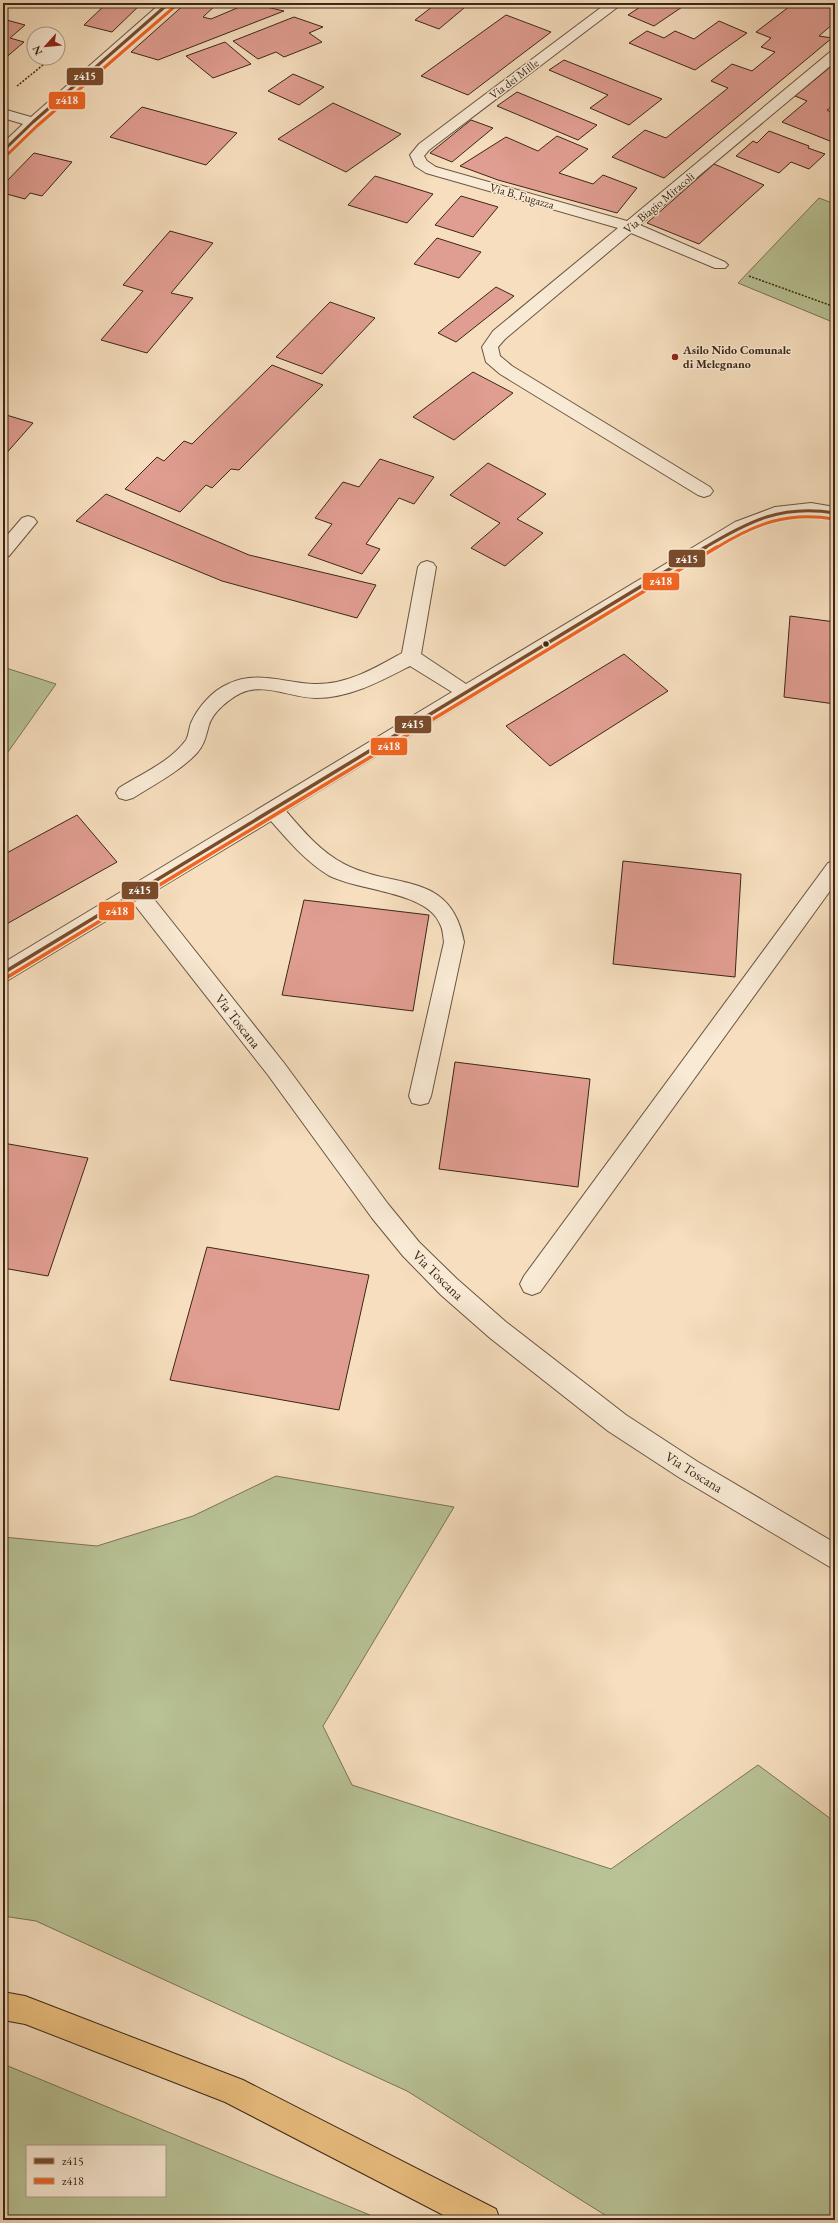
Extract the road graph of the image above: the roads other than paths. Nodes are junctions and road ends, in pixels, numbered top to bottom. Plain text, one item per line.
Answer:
1 (169, 3) edge
2 (616, 3) edge
3 (835, 55) edge
4 (3, 113) edge
5 (33, 122) junction
6 (3, 151) edge
7 (417, 159) joint
8 (631, 227) junction
9 (720, 265) road end
10 (704, 491) dead end
11 (835, 513) edge
12 (28, 522) dead end
13 (3, 552) edge
14 (426, 567) dead end
15 (411, 658) junction
16 (465, 692) junction
17 (126, 794) dead end
18 (273, 810) junction
19 (835, 869) edge
20 (136, 892) junction
21 (3, 973) edge
22 (420, 1096) dead end
23 (532, 1284) dead end
24 (835, 1557) edge
25 (3, 2006) edge
26 (485, 2220) edge

1 - 5 street
2 - 7 street, Via dei Mille
3 - 8 street, Via Biagio Miracoli
4 - 5 street
5 - 6 street
7 - 8 street, Via B. Fugazza
8 - 9 street, Via B. Fugazza
8 - 10 street, Via Biagio Miracoli
11 - 16 street
12 - 13 street
14 - 15 street
15 - 16 street
15 - 17 street
16 - 18 street
18 - 20 street
18 - 22 street
19 - 23 street
20 - 21 street
20 - 24 street, Via Toscana
25 - 26 main road

